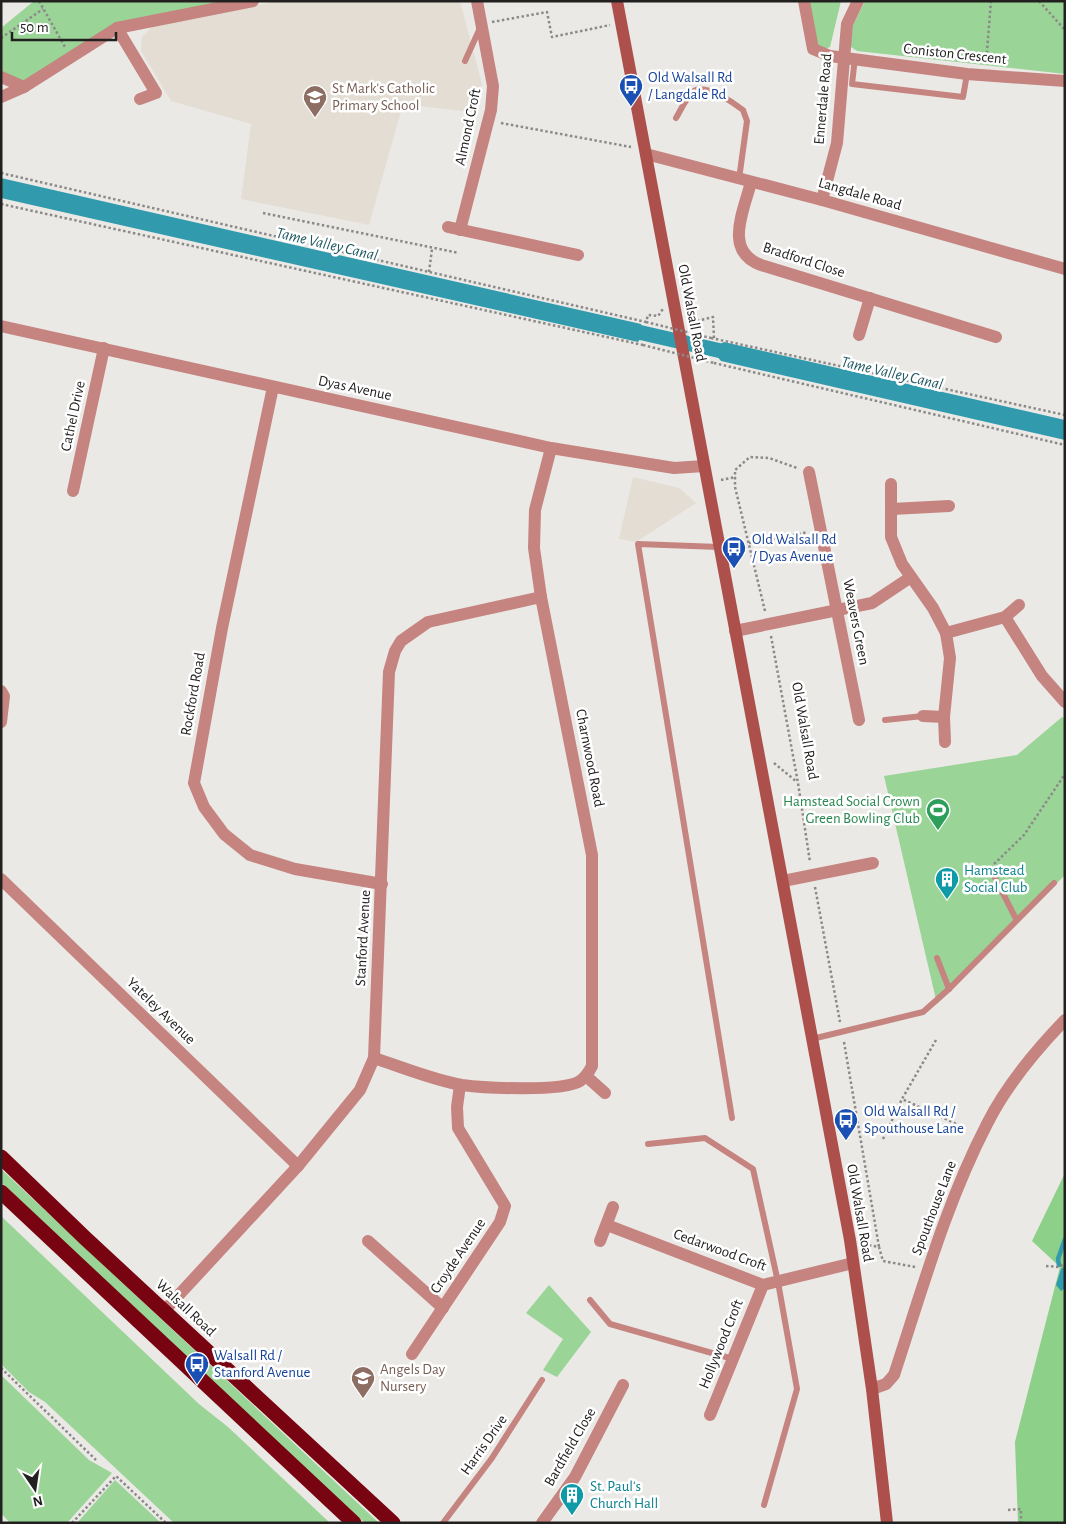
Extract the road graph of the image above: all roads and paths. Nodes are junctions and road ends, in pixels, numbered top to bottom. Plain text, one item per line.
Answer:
1 (39, 1) edge
2 (253, 1) edge
3 (477, 1) edge
4 (616, 1) edge
5 (804, 1) edge
6 (858, 1) edge
7 (991, 1) edge
8 (1039, 1) edge
9 (43, 9) junction
10 (621, 23) junction
11 (481, 24) junction
12 (117, 28) junction
13 (1065, 30) edge
14 (1, 38) edge
15 (71, 57) junction
16 (849, 58) junction
17 (465, 61) dead end
18 (967, 74) junction
19 (985, 75) junction
20 (1, 77) edge
21 (1065, 81) edge
22 (24, 87) junction
23 (1, 96) edge
24 (140, 99) dead end
25 (676, 118) dead end
26 (488, 120) junction
27 (645, 152) junction
28 (1, 173) edge
29 (745, 181) junction
30 (822, 200) junction
31 (1, 204) edge
32 (262, 212) dead end
33 (432, 249) junction
34 (459, 254) dead end
35 (578, 255) dead end
36 (1065, 268) edge
37 (429, 272) junction
38 (870, 298) junction
39 (674, 302) junction
40 (697, 320) dead end
41 (646, 322) junction
42 (1, 326) edge
43 (989, 330) dead end
44 (859, 335) dead end
45 (712, 338) junction
46 (104, 348) junction
47 (273, 387) junction
48 (1065, 415) edge
49 (1065, 445) edge
50 (552, 448) junction
51 (704, 466) junction
52 (809, 472) joint
53 (892, 484) dead end
54 (73, 491) dead end
55 (950, 506) dead end
56 (892, 509) junction
57 (820, 530) junction
58 (748, 543) junction
59 (718, 547) junction
60 (911, 577) junction
61 (541, 596) junction
62 (1019, 605) dead end
63 (837, 610) junction
64 (1004, 617) junction
65 (768, 624) junction
66 (735, 631) junction
67 (946, 633) junction
68 (1, 691) edge
69 (1065, 702) edge
70 (923, 716) joint
71 (944, 717) junction
72 (859, 720) dead end
73 (885, 720) dead end
74 (1, 722) edge
75 (945, 742) dead end
76 (777, 766) dead end
77 (1065, 774) edge
78 (798, 783) junction
79 (873, 863) dead end
80 (993, 874) joint
81 (812, 875) junction
82 (1, 879) edge
83 (783, 881) junction
84 (1054, 883) dead end
85 (382, 884) junction
86 (1016, 920) junction
87 (937, 958) dead end
88 (949, 989) junction
89 (1065, 1020) edge
90 (842, 1033) junction
91 (812, 1039) junction
92 (936, 1040) dead end
93 (374, 1058) junction
94 (586, 1076) junction
95 (460, 1085) junction
96 (605, 1093) dead end
97 (902, 1099) junction
98 (732, 1118) dead end
99 (963, 1128) dead end
100 (883, 1139) dead end
101 (648, 1144) dead end
102 (1, 1157) edge
103 (298, 1166) junction
104 (1, 1192) edge
105 (613, 1207) dead end
106 (607, 1225) junction
107 (850, 1240) junction
108 (368, 1241) dead end
109 (600, 1241) dead end
110 (879, 1247) junction
111 (1065, 1262) edge
112 (853, 1263) junction
113 (1046, 1266) dead end
114 (928, 1270) junction
115 (778, 1282) junction
116 (763, 1285) junction
117 (590, 1300) dead end
118 (443, 1308) junction
119 (164, 1311) junction
120 (412, 1354) dead end
121 (733, 1359) junction
122 (2, 1369) edge
123 (542, 1380) dead end
124 (623, 1385) dead end
125 (872, 1389) junction
126 (710, 1415) dead end
127 (96, 1460) dead end
128 (764, 1506) dead end
129 (1008, 1510) dead end
130 (72, 1523) edge
131 (166, 1523) edge
132 (354, 1523) edge
133 (393, 1523) edge
134 (443, 1523) edge
135 (542, 1523) edge
136 (887, 1523) edge
137 (1021, 1523) edge

1 - 9 path
2 - 12 street
3 - 11 street, Almond Croft
4 - 10 main road, Old Walsall Road
5 - 16 street, Coniston Crescent
6 - 16 street, Ennerdale Road
7 - 19 path
8 - 13 path
9 - 14 path
9 - 15 path
10 - 11 path
10 - 27 main road, Old Walsall Road
11 - 17 lane
11 - 26 street, Almond Croft
12 - 15 street
12 - 24 street
15 - 22 street
16 - 18 street, Coniston Crescent
16 - 18 lane
16 - 30 street, Ennerdale Road
18 - 19 street, Coniston Crescent
19 - 21 street, Coniston Crescent
20 - 22 street
22 - 23 street
25 - 29 lane
26 - 27 path
26 - 35 street, Almond Croft
27 - 29 street, Langdale Road
27 - 39 main road, Old Walsall Road
28 - 37 path
29 - 30 street, Langdale Road
29 - 38 street, Bradford Close
30 - 36 street, Langdale Road
31 - 49 path, bridge
32 - 33 path
33 - 34 path
33 - 37 path
37 - 41 path
38 - 43 street, Bradford Close
38 - 44 street
39 - 41 path
39 - 51 main road, Old Walsall Road
40 - 45 path
41 - 45 path, bridge
42 - 46 street, Dyas Avenue
45 - 48 path
46 - 47 street, Dyas Avenue
46 - 54 street, Cathel Drive
47 - 50 street, Dyas Avenue
47 - 85 street, Rockford Road
50 - 51 street, Dyas Avenue
50 - 61 street, Charnwood Road
51 - 59 main road, Old Walsall Road
52 - 57 street, Weavers Green
52 - 58 path, Old Walsall Road
53 - 56 street
55 - 56 street
56 - 60 street
57 - 58 path
57 - 63 street, Weavers Green
58 - 65 path, Old Walsall Road
59 - 66 main road, Old Walsall Road
59 - 98 lane
60 - 63 street
60 - 67 street
61 - 85 street, Stanford Avenue
61 - 94 street, Charnwood Road
62 - 64 street
63 - 65 street
63 - 72 street, Weavers Green
64 - 67 street
64 - 69 street
65 - 66 street
65 - 78 path, Old Walsall Road
66 - 83 main road, Old Walsall Road
67 - 71 street
68 - 74 street
70 - 71 street
70 - 73 lane
71 - 75 street
76 - 78 path
77 - 80 path
78 - 81 path, Old Walsall Road
79 - 81 street
80 - 86 lane
81 - 83 street
81 - 90 path, Old Walsall Road
82 - 103 street, Yateley Avenue
83 - 91 main road, Old Walsall Road
84 - 86 lane
85 - 93 street, Stanford Avenue
86 - 88 lane
87 - 88 lane
88 - 90 lane
89 - 114 street, Spouthouse Lane
90 - 91 lane
90 - 110 path, Old Walsall Road
91 - 107 main road, Old Walsall Road
92 - 97 path
93 - 95 street
93 - 103 street, Stanford Avenue
94 - 95 street
94 - 96 street
95 - 118 street, Croyde Avenue
97 - 99 path
97 - 100 path
101 - 115 lane
102 - 119 highway, Walsall Road
103 - 119 street, Stanford Avenue
104 - 132 highway
105 - 106 street
106 - 109 street
106 - 116 street, Cedarwood Croft
107 - 110 path
107 - 112 main road, Old Walsall Road
108 - 118 street, Croyde Avenue
110 - 114 path
111 - 113 path
112 - 115 street, Cedarwood Croft
112 - 125 main road, Old Walsall Road
114 - 125 street, Spouthouse Lane
115 - 116 street, Cedarwood Croft
115 - 128 lane
116 - 121 street, Hollywood Croft
117 - 121 lane
118 - 120 street, Croyde Avenue
119 - 133 highway, Walsall Road
121 - 126 street, Hollywood Croft
122 - 127 path
123 - 134 lane, Harris Drive
124 - 135 street, Bardfield Close
125 - 136 main road, Old Walsall Road
129 - 137 path
130 - 131 path

